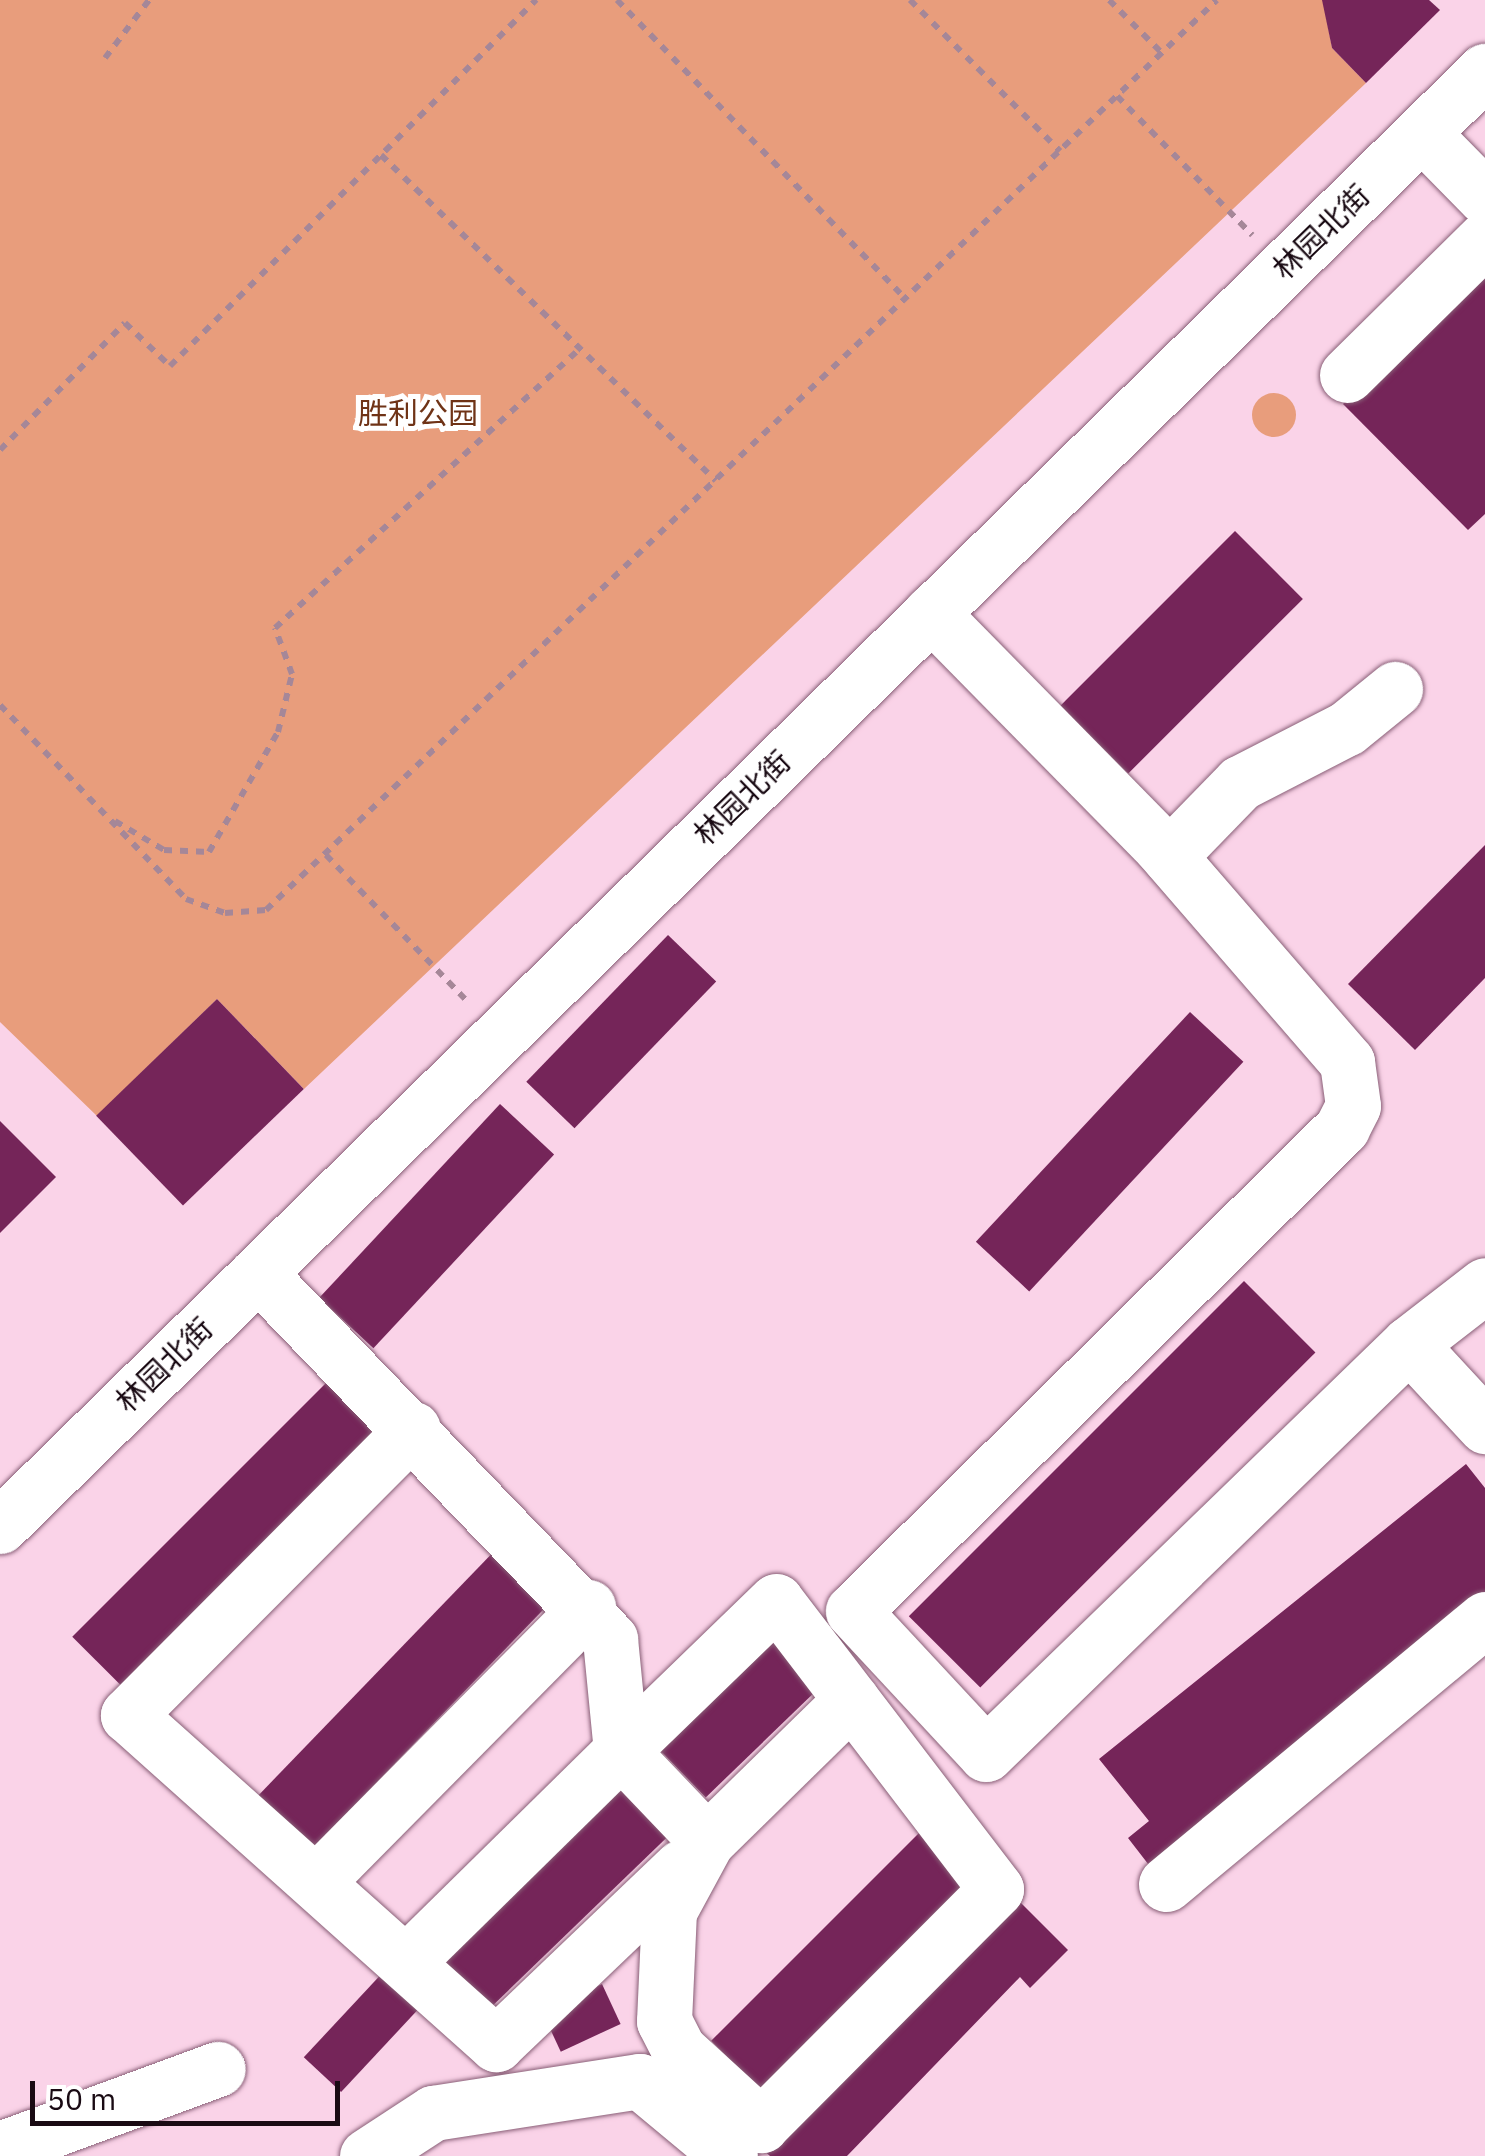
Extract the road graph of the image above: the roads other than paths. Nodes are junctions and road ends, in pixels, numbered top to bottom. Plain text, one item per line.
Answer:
1 (1485, 71) edge
2 (1432, 123) junction
3 (1485, 148) edge
4 (1485, 197) edge
5 (1485, 239) edge
6 (1346, 376) dead end
7 (931, 614) junction
8 (1395, 688) dead end
9 (1169, 856) junction
10 (258, 1273) junction
11 (1485, 1286) edge
12 (1409, 1344) junction
13 (1485, 1426) edge
14 (413, 1429) junction
15 (0, 1526) edge
16 (588, 1608) junction
17 (1485, 1619) edge
18 (851, 1700) junction
19 (621, 1751) junction
20 (699, 1850) junction
21 (316, 1882) junction
22 (1166, 1884) dead end
23 (406, 1962) junction
24 (218, 2068) dead end
25 (0, 2149) edge
26 (367, 2156) edge
27 (730, 2156) edge

1 - 2 street, 林园北街
2 - 3 street
2 - 4 street
2 - 7 street, 林园北街
5 - 6 street
7 - 9 street
7 - 10 street, 林园北街
8 - 9 street
9 - 12 street
10 - 14 street
10 - 15 street, 林园北街
11 - 12 street
12 - 13 street
14 - 16 street
14 - 21 street
16 - 19 street
16 - 21 street
17 - 22 street
18 - 19 street
18 - 20 street
18 - 20 street
19 - 20 street
19 - 23 street
20 - 23 street
21 - 23 street
24 - 25 street
26 - 27 street

